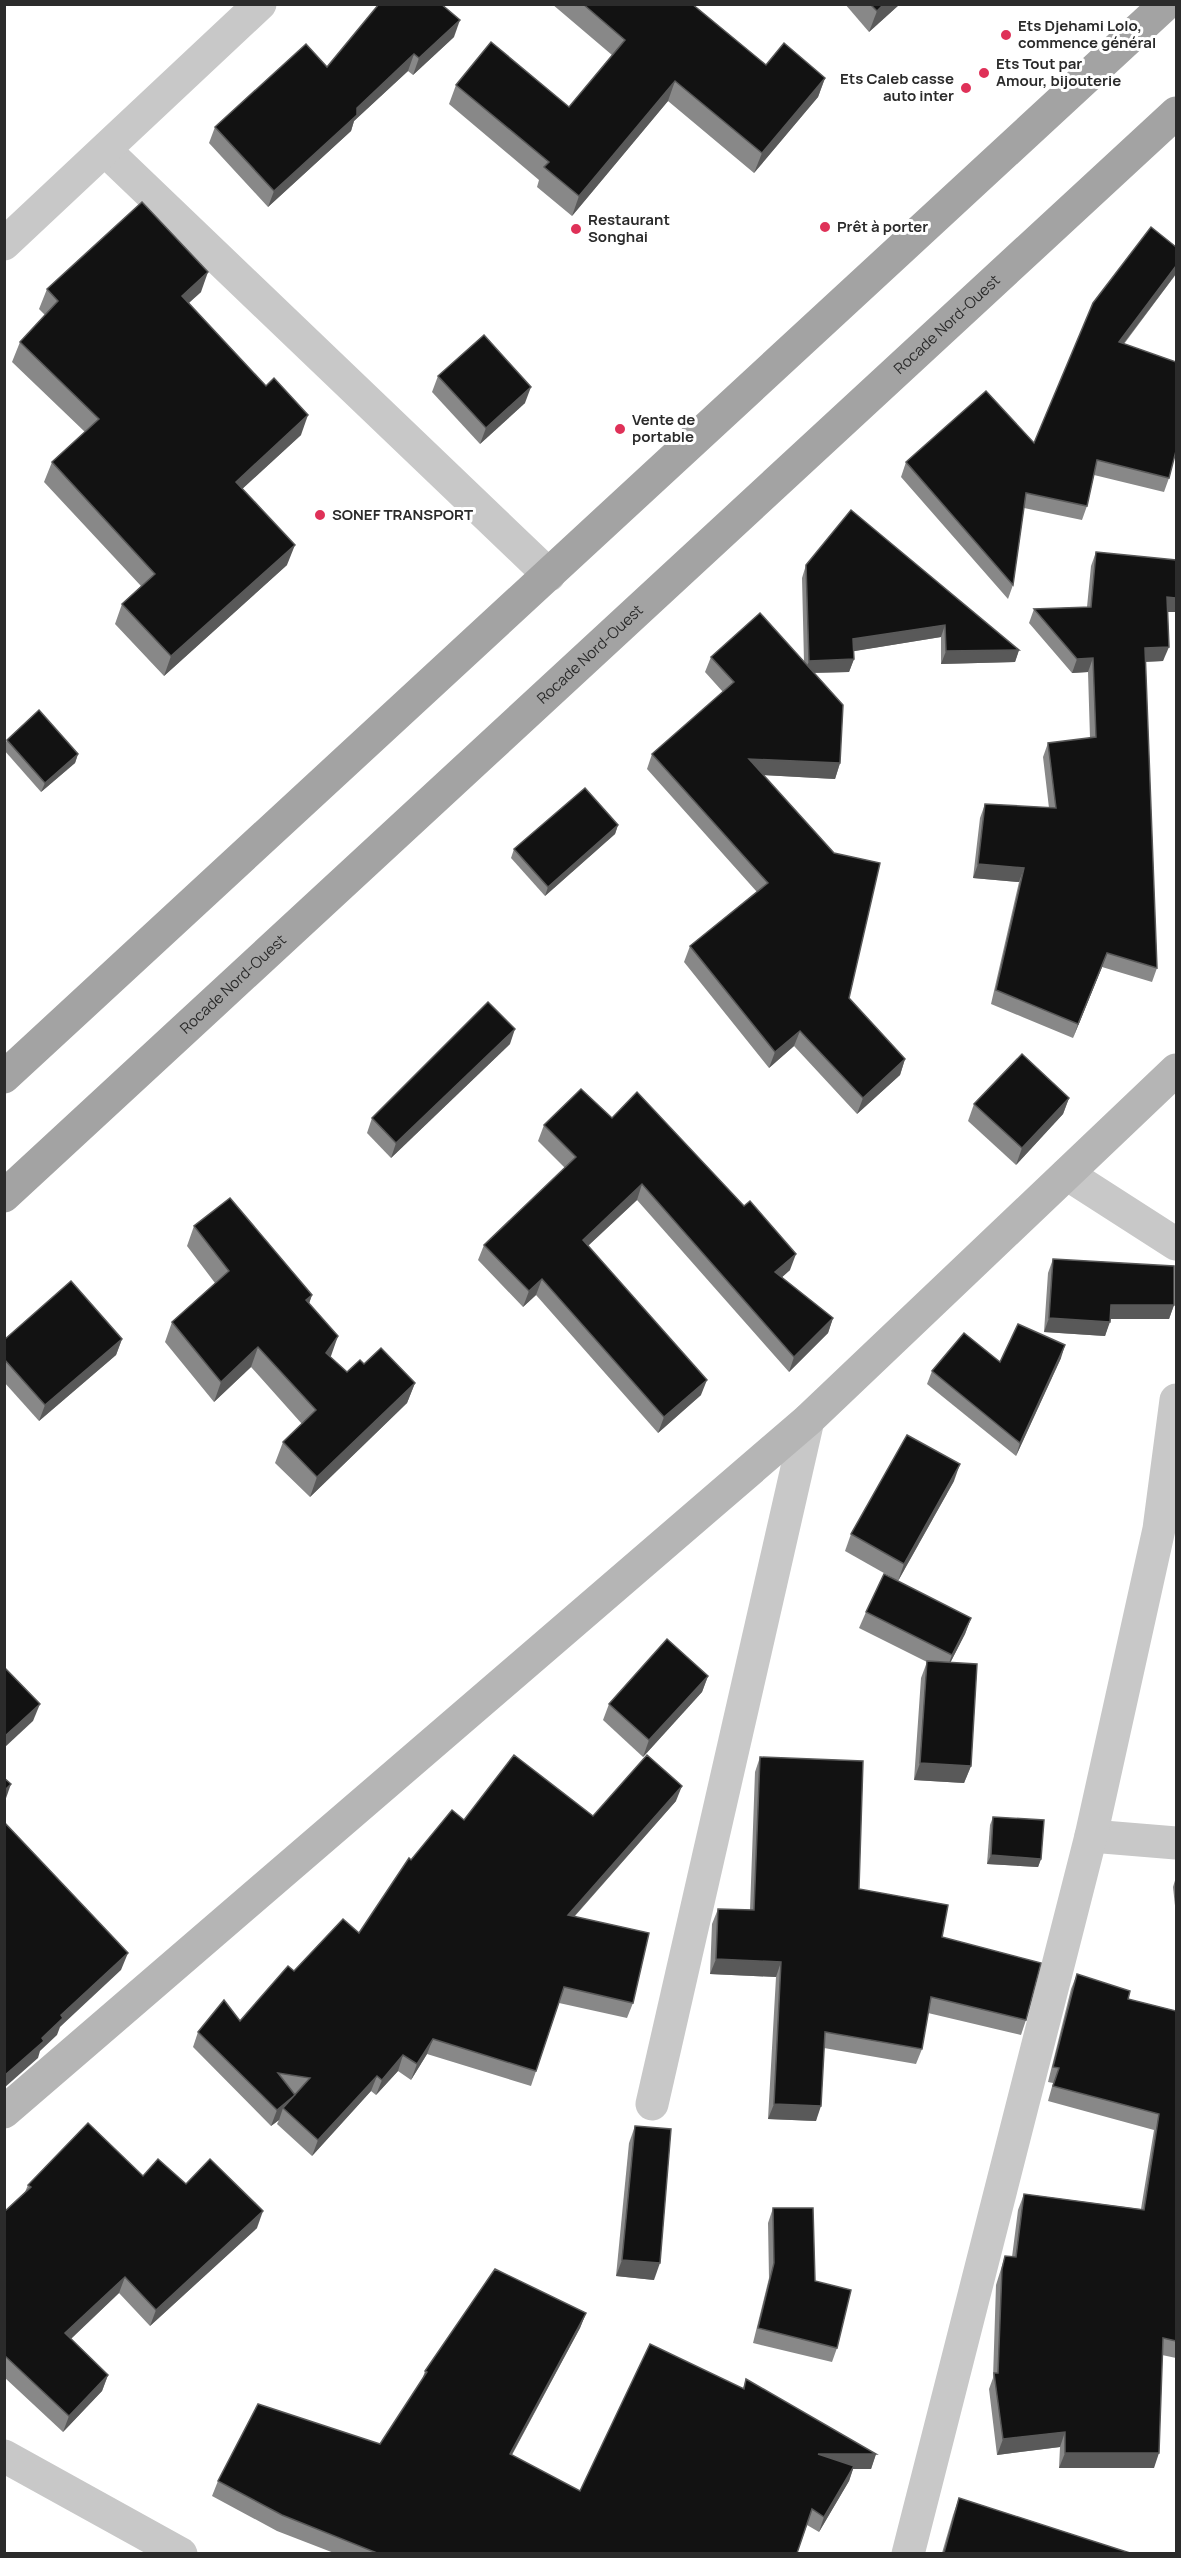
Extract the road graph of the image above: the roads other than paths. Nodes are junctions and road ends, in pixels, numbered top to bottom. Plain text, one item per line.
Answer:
1 (260, 4) edge
2 (1166, 4) edge
3 (1176, 113) edge
4 (105, 150) junction
5 (4, 244) edge
6 (549, 575) junction
7 (1176, 1070) edge
8 (4, 1077) edge
9 (1067, 1174) junction
10 (4, 1196) edge
11 (1176, 1244) edge
12 (1176, 1400) edge
13 (808, 1420) junction
14 (1091, 1836) junction
15 (1176, 1843) edge
16 (652, 2103) dead end
17 (4, 2112) edge
18 (4, 2456) edge
19 (181, 2553) edge
20 (908, 2553) edge

1 - 4 street
2 - 6 main road
3 - 10 main road, Rocade Nord-Ouest
4 - 5 street
4 - 6 street
6 - 8 main road
7 - 9 street
9 - 11 street
9 - 13 street
12 - 14 street
13 - 16 street
13 - 17 street
14 - 15 street
14 - 20 street
18 - 19 street

